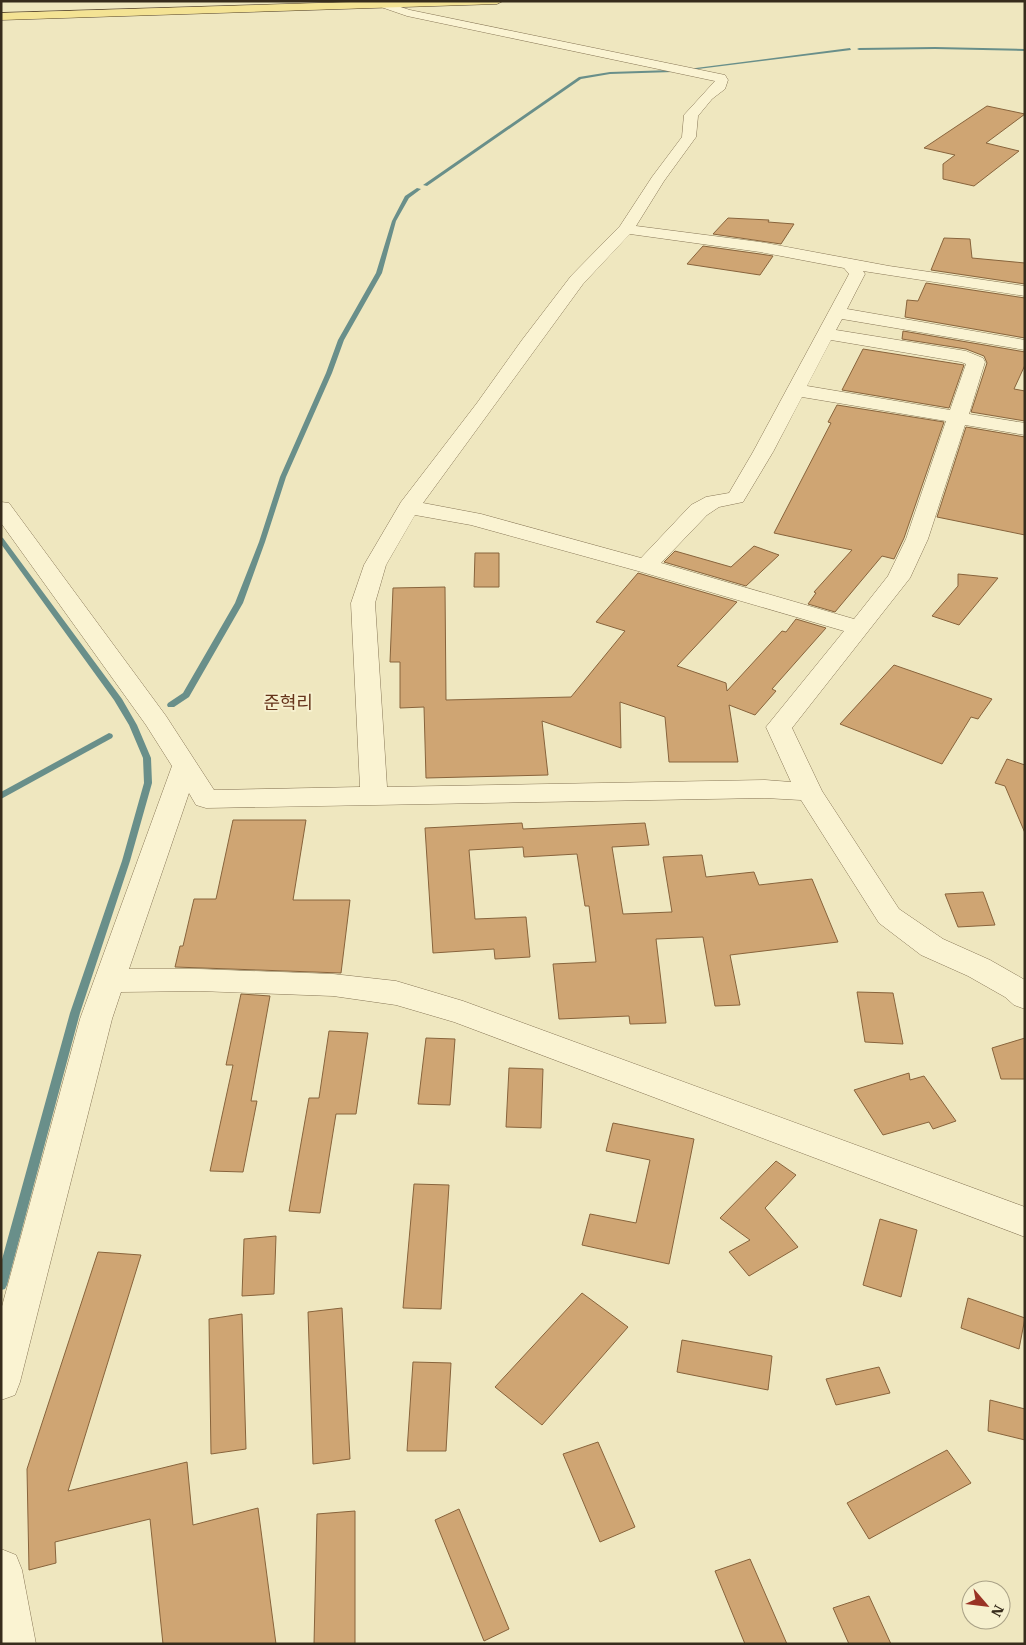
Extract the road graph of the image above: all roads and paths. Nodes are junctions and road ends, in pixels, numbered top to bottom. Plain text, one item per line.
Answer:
1 (497, 1) edge
2 (385, 5) junction
3 (1, 17) edge
4 (626, 229) junction
5 (850, 264) junction
6 (1025, 291) edge
7 (831, 324) junction
8 (1025, 344) edge
9 (796, 390) junction
10 (958, 418) junction
11 (1025, 429) edge
12 (409, 507) junction
13 (1, 508) edge
14 (646, 566) junction
15 (860, 628) junction
16 (184, 767) junction
17 (809, 792) junction
18 (374, 796) junction
19 (108, 981) junction
20 (1025, 997) edge
21 (1025, 1222) edge
22 (1, 1382) edge
23 (1, 1570) edge
24 (14, 1644) edge

1 - 2 main road
2 - 3 main road
2 - 4 street
4 - 5 street
4 - 12 street
5 - 6 street
5 - 7 street
7 - 8 street
7 - 9 street
7 - 10 street
9 - 10 street
9 - 14 street
10 - 11 street
10 - 15 street
12 - 14 street
12 - 18 street
13 - 16 street
14 - 15 street
15 - 17 street
16 - 18 street
16 - 19 street
17 - 18 street
17 - 20 street
19 - 21 street
19 - 22 street
23 - 24 street

